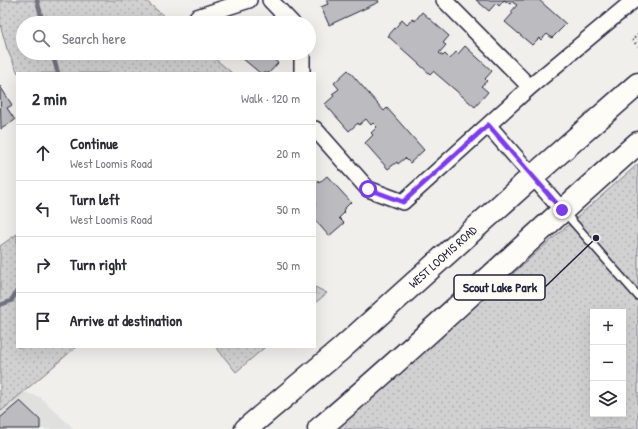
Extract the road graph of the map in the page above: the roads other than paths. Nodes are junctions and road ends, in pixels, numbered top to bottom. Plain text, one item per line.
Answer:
1 (249, 0) edge
2 (270, 0) edge
3 (444, 0) edge
4 (634, 0) edge
5 (200, 16) edge
6 (285, 16) edge
7 (302, 60) edge
8 (302, 72) edge
9 (638, 84) edge
10 (530, 87) junction
11 (488, 125) junction
12 (316, 130) edge
13 (638, 143) edge
14 (533, 176) junction
15 (562, 210) junction
16 (638, 296) edge
17 (246, 429) edge
18 (318, 429) edge

1 - 5 street
2 - 6 street
3 - 10 street
4 - 10 street
7 - 8 street
9 - 14 main road, WEST LOOMIS ROAD
10 - 11 street
11 - 12 street
11 - 14 street
13 - 15 main road
14 - 15 street
14 - 17 main road, WEST LOOMIS ROAD
15 - 16 lane
15 - 18 main road

